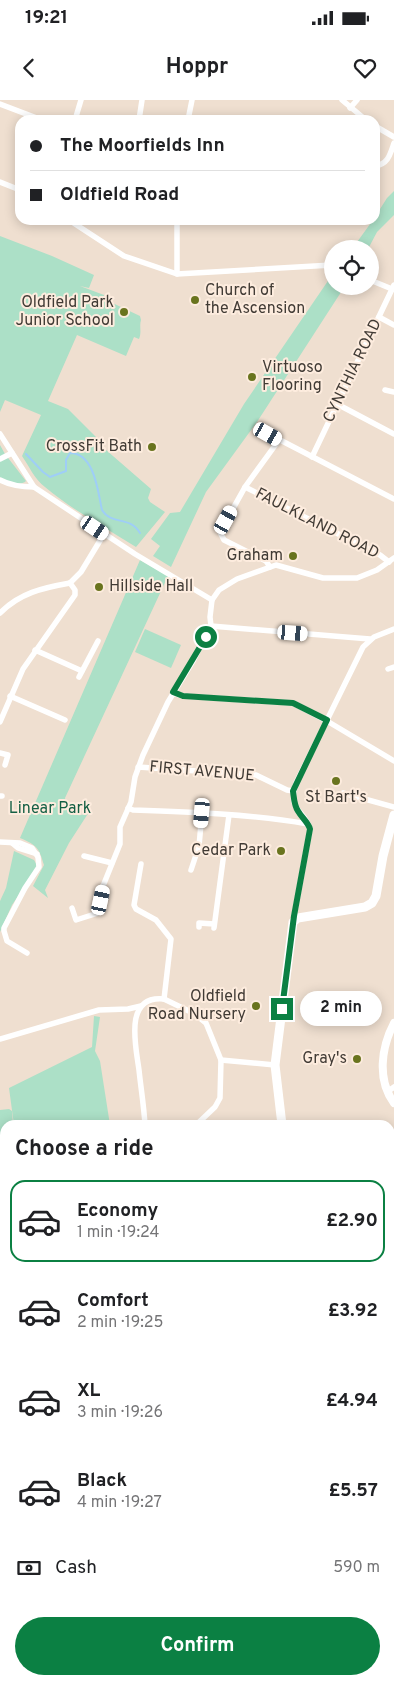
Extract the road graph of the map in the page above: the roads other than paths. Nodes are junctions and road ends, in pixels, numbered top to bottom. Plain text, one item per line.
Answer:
1 (81, 100) edge
2 (142, 100) edge
3 (192, 100) edge
4 (342, 100) edge
5 (357, 100) edge
6 (0, 104) edge
7 (350, 108) junction
8 (29, 115) edge
9 (76, 115) edge
10 (140, 115) edge
11 (189, 115) edge
12 (359, 115) edge
13 (380, 129) edge
14 (394, 137) edge
15 (394, 143) edge
16 (380, 165) edge
17 (0, 182) edge
18 (15, 188) edge
19 (76, 225) edge
20 (176, 225) edge
21 (324, 265) edge
22 (177, 274) junction
23 (379, 283) edge
24 (393, 287) edge
25 (379, 317) junction
26 (394, 325) edge
27 (385, 390) dead end
28 (394, 392) edge
29 (337, 404) junction
30 (257, 428) dead end
31 (0, 434) edge
32 (394, 434) edge
33 (279, 440) junction
34 (12, 453) junction
35 (312, 458) junction
36 (0, 459) edge
37 (0, 480) edge
38 (34, 487) junction
39 (245, 487) junction
40 (394, 499) edge
41 (104, 534) junction
42 (392, 560) edge
43 (270, 567) junction
44 (70, 583) junction
45 (212, 600) junction
46 (0, 613) edge
47 (210, 624) junction
48 (394, 629) edge
49 (370, 639) junction
50 (98, 641) dead end
51 (35, 650) junction
52 (82, 671) junction
53 (79, 677) dead end
54 (173, 692) junction
55 (10, 696) junction
56 (65, 720) dead end
57 (327, 720) junction
58 (0, 722) edge
59 (0, 753) edge
60 (394, 761) edge
61 (5, 765) dead end
62 (138, 767) junction
63 (293, 791) junction
64 (343, 792) dead end
65 (394, 807) edge
66 (128, 808) junction
67 (202, 813) junction
68 (229, 814) junction
69 (394, 815) edge
70 (308, 824) junction
71 (0, 842) edge
72 (84, 856) dead end
73 (112, 863) junction
74 (141, 864) dead end
75 (192, 870) dead end
76 (72, 908) dead end
77 (293, 922) junction
78 (199, 927) dead end
79 (27, 953) dead end
80 (164, 999) junction
81 (141, 1006) junction
82 (394, 1024) edge
83 (0, 1039) edge
84 (221, 1060) junction
85 (274, 1065) junction
86 (394, 1087) edge
87 (387, 1092) junction
88 (394, 1103) edge
89 (144, 1120) edge
90 (201, 1120) edge
91 (281, 1120) edge

1 - 9 street
2 - 10 street
3 - 11 street
4 - 7 street
5 - 7 street
6 - 8 street
7 - 12 street
13 - 14 street
15 - 16 street
17 - 18 street
19 - 22 street
20 - 22 street
21 - 22 street
23 - 24 street
24 - 25 street, CYNTHIA ROAD
25 - 26 street
25 - 29 street, CYNTHIA ROAD
27 - 28 street
29 - 32 street
29 - 35 street, CYNTHIA ROAD
30 - 33 street
31 - 34 street
33 - 35 street
33 - 39 street
34 - 36 street
34 - 38 street
35 - 40 street
37 - 38 street
38 - 41 street
39 - 42 street, FAULKLAND ROAD
39 - 43 street
41 - 44 street
41 - 45 street
42 - 43 street
43 - 45 street
44 - 46 street
44 - 51 street
45 - 47 street
47 - 49 street
47 - 54 street
48 - 49 street
49 - 57 street
50 - 52 street
51 - 52 street
51 - 55 street
52 - 53 street
54 - 57 street
54 - 62 street
55 - 56 street
55 - 58 street
57 - 60 street
57 - 63 street
59 - 61 street
62 - 63 street, FIRST AVENUE
62 - 66 street
63 - 70 street
64 - 65 street
66 - 67 street
66 - 73 street
67 - 68 street
67 - 75 street
68 - 70 street
68 - 78 street
69 - 77 main road
70 - 77 street
71 - 79 street
72 - 73 street
73 - 76 street
74 - 80 street
77 - 85 main road
80 - 81 street
80 - 84 street
81 - 83 street
81 - 89 street
82 - 87 street
84 - 85 street
84 - 90 street
85 - 91 main road
86 - 87 street
87 - 88 street

